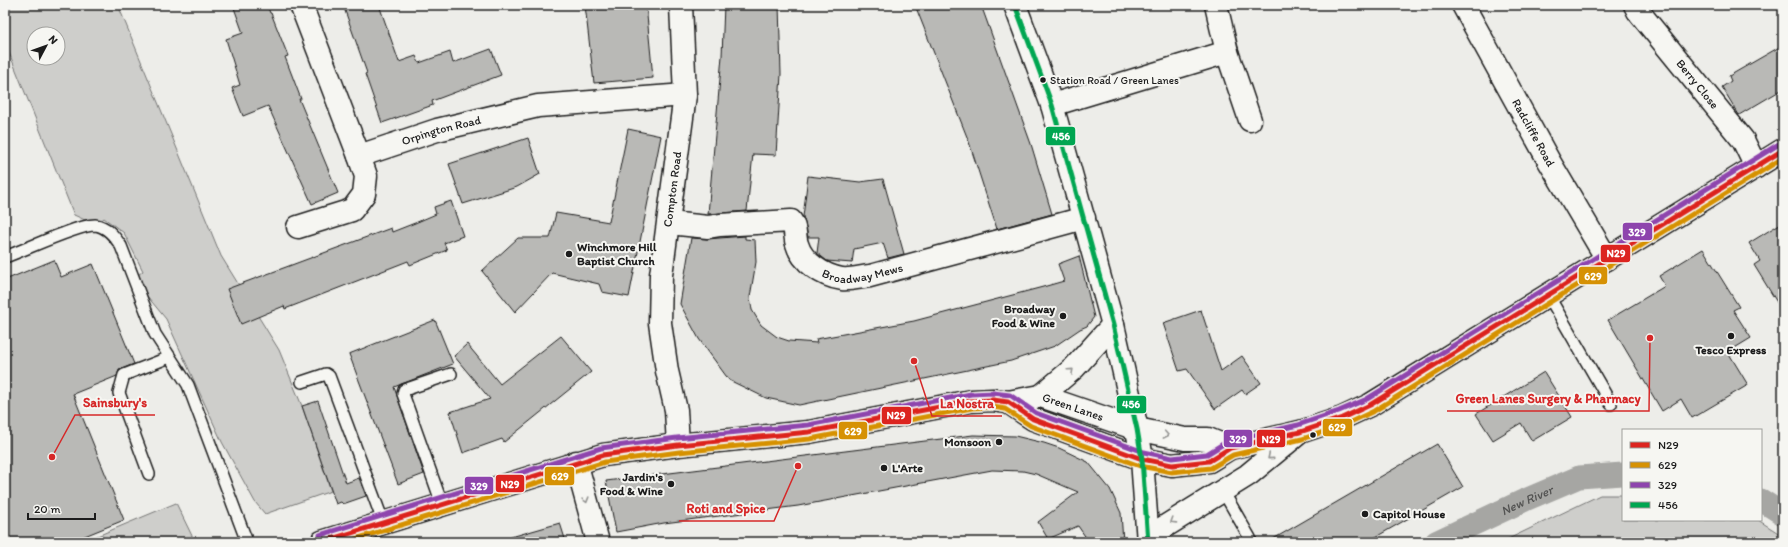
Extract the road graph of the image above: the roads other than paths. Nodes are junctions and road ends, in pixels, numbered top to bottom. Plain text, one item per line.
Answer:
1 (301, 5) edge
2 (681, 5) edge
3 (1015, 5) edge
4 (1216, 5) edge
5 (1463, 5) edge
6 (1635, 5) edge
7 (1227, 52) junction
8 (685, 95) junction
9 (1052, 105) junction
10 (1250, 120) dead end
11 (1783, 150) edge
12 (359, 156) junction
13 (1756, 167) junction
14 (1084, 218) junction
15 (669, 222) junction
16 (298, 227) dead end
17 (5, 257) edge
18 (1607, 259) junction
19 (1548, 295) junction
20 (1113, 325) junction
21 (170, 357) junction
22 (451, 374) dead end
23 (302, 382) dead end
24 (1041, 396) junction
25 (1008, 402) junction
26 (1611, 404) dead end
27 (1137, 429) junction
28 (1300, 432) junction
29 (678, 445) junction
30 (1230, 448) junction
31 (1142, 459) junction
32 (576, 462) junction
33 (149, 474) dead end
34 (1223, 491) junction
35 (442, 504) junction
36 (384, 524) junction
37 (1250, 538) dead end
38 (1148, 540) edge
39 (246, 542) edge
40 (322, 542) edge
41 (598, 542) edge

1 - 12 street
2 - 8 street, Compton Road
3 - 9 street
4 - 7 street
5 - 18 street, Radcliffe Road
6 - 13 street, Berry Close
7 - 9 street
7 - 10 street
8 - 12 street, Orpington Road
8 - 15 street, Compton Road
9 - 14 street
11 - 13 street, Green Lanes
12 - 16 street
13 - 18 street, Green Lanes
14 - 15 street, Broadway Mews
14 - 20 street
15 - 29 street, Compton Road
17 - 21 lane
18 - 19 street, Green Lanes
19 - 26 lane
19 - 28 street, Green Lanes
24 -> 20 street
20 - 27 street
21 - 33 lane
21 - 39 lane
22 - 35 lane
23 - 36 lane
24 - 25 street, Green Lanes
24 - 27 street, Green Lanes
25 - 29 street, Green Lanes
25 - 31 street, Green Lanes
27 -> 30 street, Green Lanes
27 - 31 street
28 - 30 street, Green Lanes
28 -> 34 street
29 - 32 street, Green Lanes
30 - 31 street, Green Lanes
31 - 38 street
32 - 35 street, Green Lanes
32 -> 41 street
34 - 37 lane
34 -> 38 street
35 - 36 street, Green Lanes
36 - 40 street, Green Lanes

